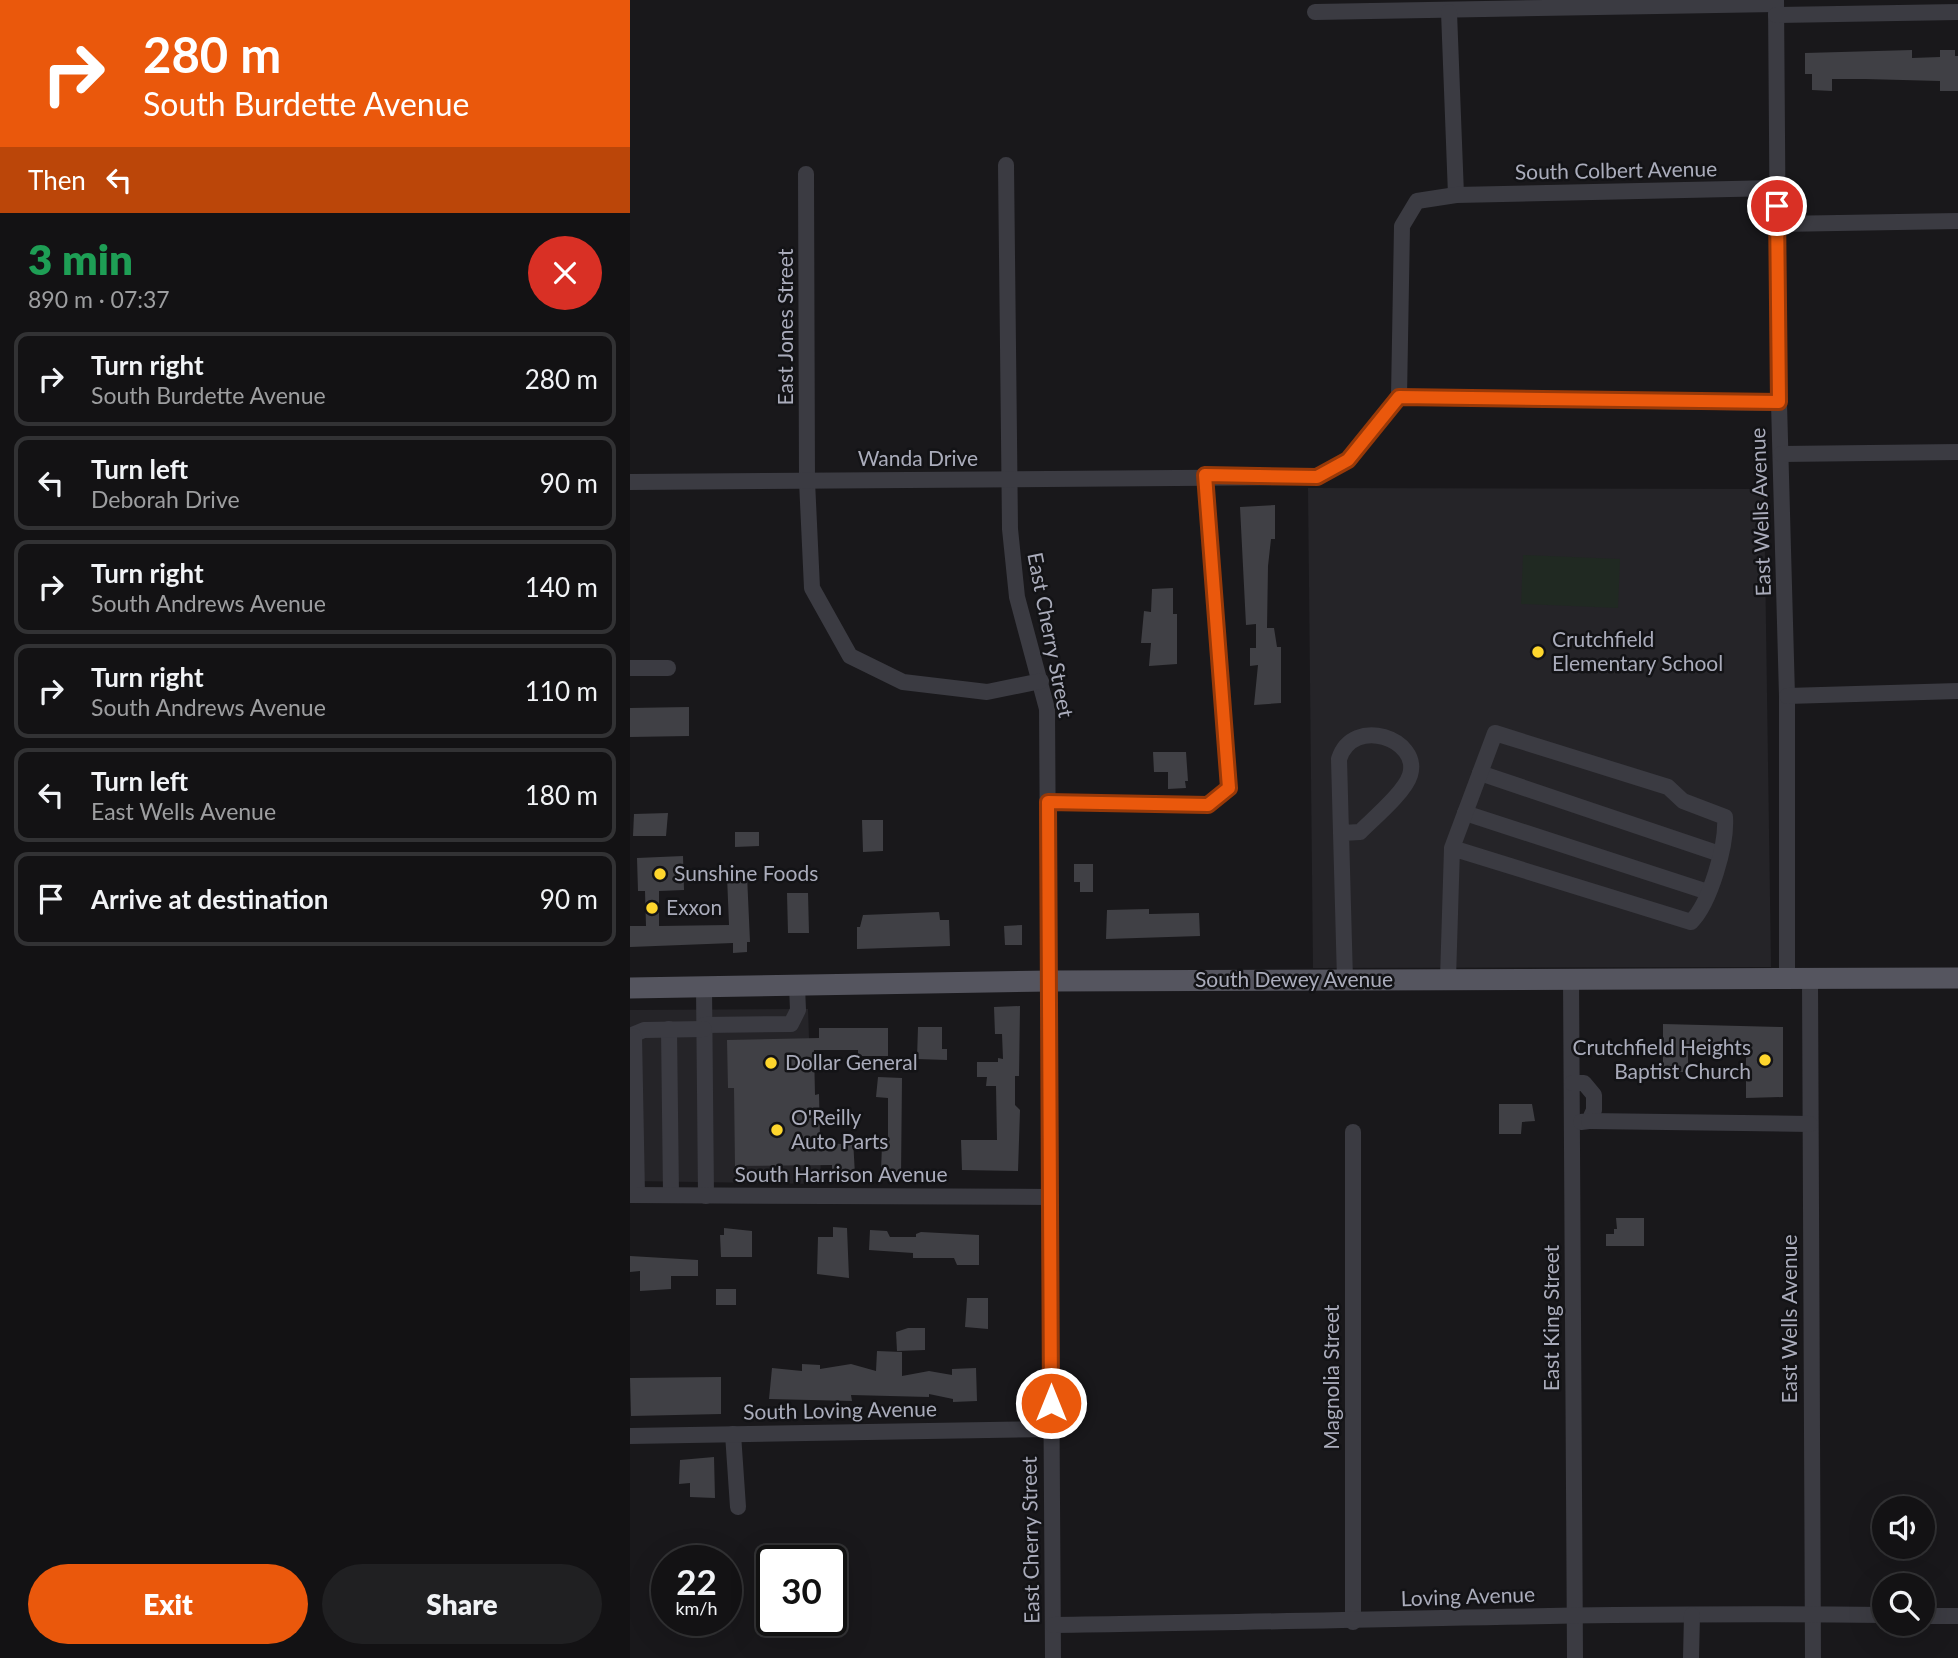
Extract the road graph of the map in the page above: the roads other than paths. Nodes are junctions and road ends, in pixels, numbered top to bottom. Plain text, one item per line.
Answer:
1 (1776, 6) edge
2 (1315, 12) dead end
3 (1449, 12) junction
4 (1958, 12) edge
5 (1006, 165) dead end
6 (806, 174) dead end
7 (1777, 188) junction
8 (1456, 195) junction
9 (1958, 221) edge
10 (1777, 224) junction
11 (1399, 397) junction
12 (1779, 402) junction
13 (1958, 452) edge
14 (1781, 454) junction
15 (1205, 475) junction
16 (1010, 480) junction
17 (807, 481) junction
18 (630, 482) edge
19 (630, 668) edge
20 (668, 668) dead end
21 (1041, 681) junction
22 (1958, 691) edge
23 (1787, 696) junction
24 (1480, 773) junction
25 (1048, 802) junction
26 (1465, 813) junction
27 (1342, 833) junction
28 (1452, 848) junction
29 (1720, 854) junction
30 (1708, 892) junction
31 (1571, 978) junction
32 (1958, 978) edge
33 (1345, 979) junction
34 (1448, 979) junction
35 (1810, 979) junction
36 (1050, 981) junction
37 (1787, 981) junction
38 (797, 986) junction
39 (704, 987) junction
40 (630, 988) edge
41 (704, 1027) junction
42 (669, 1029) junction
43 (632, 1036) edge
44 (1572, 1083) junction
45 (1589, 1121) junction
46 (1572, 1123) junction
47 (1810, 1124) junction
48 (1353, 1132) dead end
49 (634, 1195) edge
50 (671, 1195) junction
51 (706, 1196) junction
52 (1051, 1197) junction
53 (1051, 1429) junction
54 (733, 1434) junction
55 (630, 1436) edge
56 (738, 1507) dead end
57 (1813, 1614) junction
58 (1576, 1615) junction
59 (1692, 1615) junction
60 (1872, 1615) edge
61 (1935, 1616) edge
62 (1958, 1616) edge
63 (1353, 1622) junction
64 (1053, 1625) junction
65 (1053, 1658) edge
66 (1575, 1658) edge
67 (1691, 1658) edge
68 (1813, 1658) edge

1 - 3 street
1 - 4 street
1 - 7 street, East Wells Avenue
2 - 3 street
3 - 8 street
5 - 16 street, East Cherry Street
6 - 17 street, East Jones Street
7 - 8 street, South Colbert Avenue
7 - 10 street, East Wells Avenue
8 - 11 street, South Colbert Avenue
9 - 10 street
10 - 12 street, East Wells Avenue
11 - 12 street
11 - 15 street, Wanda Drive
12 - 14 street, East Wells Avenue
13 - 14 street
14 - 23 street, East Wells Avenue
15 - 16 street, Wanda Drive
15 - 25 street
16 - 17 street, Wanda Drive
16 - 21 street, East Cherry Street
17 - 18 street, Wanda Drive
17 - 21 street, East Jones Street
19 - 20 street
21 - 25 street, East Cherry Street
22 - 23 street
23 - 37 street, East Wells Avenue
24 - 26 street
24 - 29 street
24 - 29 street
25 - 36 street, East Cherry Street
26 - 28 street
26 - 30 street
27 - 27 street
27 - 33 street
28 - 30 street
28 - 34 street
29 - 30 street
31 - 34 main road, South Dewey Avenue
31 - 37 main road, South Dewey Avenue
31 - 44 street, East King Street
32 - 35 main road, South Dewey Avenue
33 - 34 main road, South Dewey Avenue
33 - 36 main road, South Dewey Avenue
35 - 37 main road, South Dewey Avenue
35 - 47 street, East Wells Avenue
36 - 38 main road, South Dewey Avenue
36 - 52 street, East Cherry Street
38 - 39 main road, South Dewey Avenue
38 - 41 street
39 - 40 main road, South Dewey Avenue
39 - 41 street
41 - 42 street
41 - 51 street
42 - 43 street
42 - 50 street
43 - 49 street
44 - 45 street
44 - 46 street, East King Street
45 - 46 street
45 - 47 street
46 - 58 street, East King Street
47 - 57 street, East Wells Avenue
48 - 63 street, Magnolia Street
49 - 50 street, South Harrison Avenue
50 - 51 street, South Harrison Avenue
51 - 52 street, South Harrison Avenue
52 - 53 street, East Cherry Street
53 - 54 street, South Loving Avenue
53 - 64 street, East Cherry Street
54 - 55 street, South Loving Avenue
54 - 56 street
57 - 59 street, Loving Avenue
57 - 60 street, Loving Avenue
57 - 68 street, East Wells Avenue
58 - 59 street, Loving Avenue
58 - 63 street, Loving Avenue
58 - 66 street, East King Street
59 - 67 street
61 - 62 street
63 - 64 street, Loving Avenue
64 - 65 street, East Cherry Street

